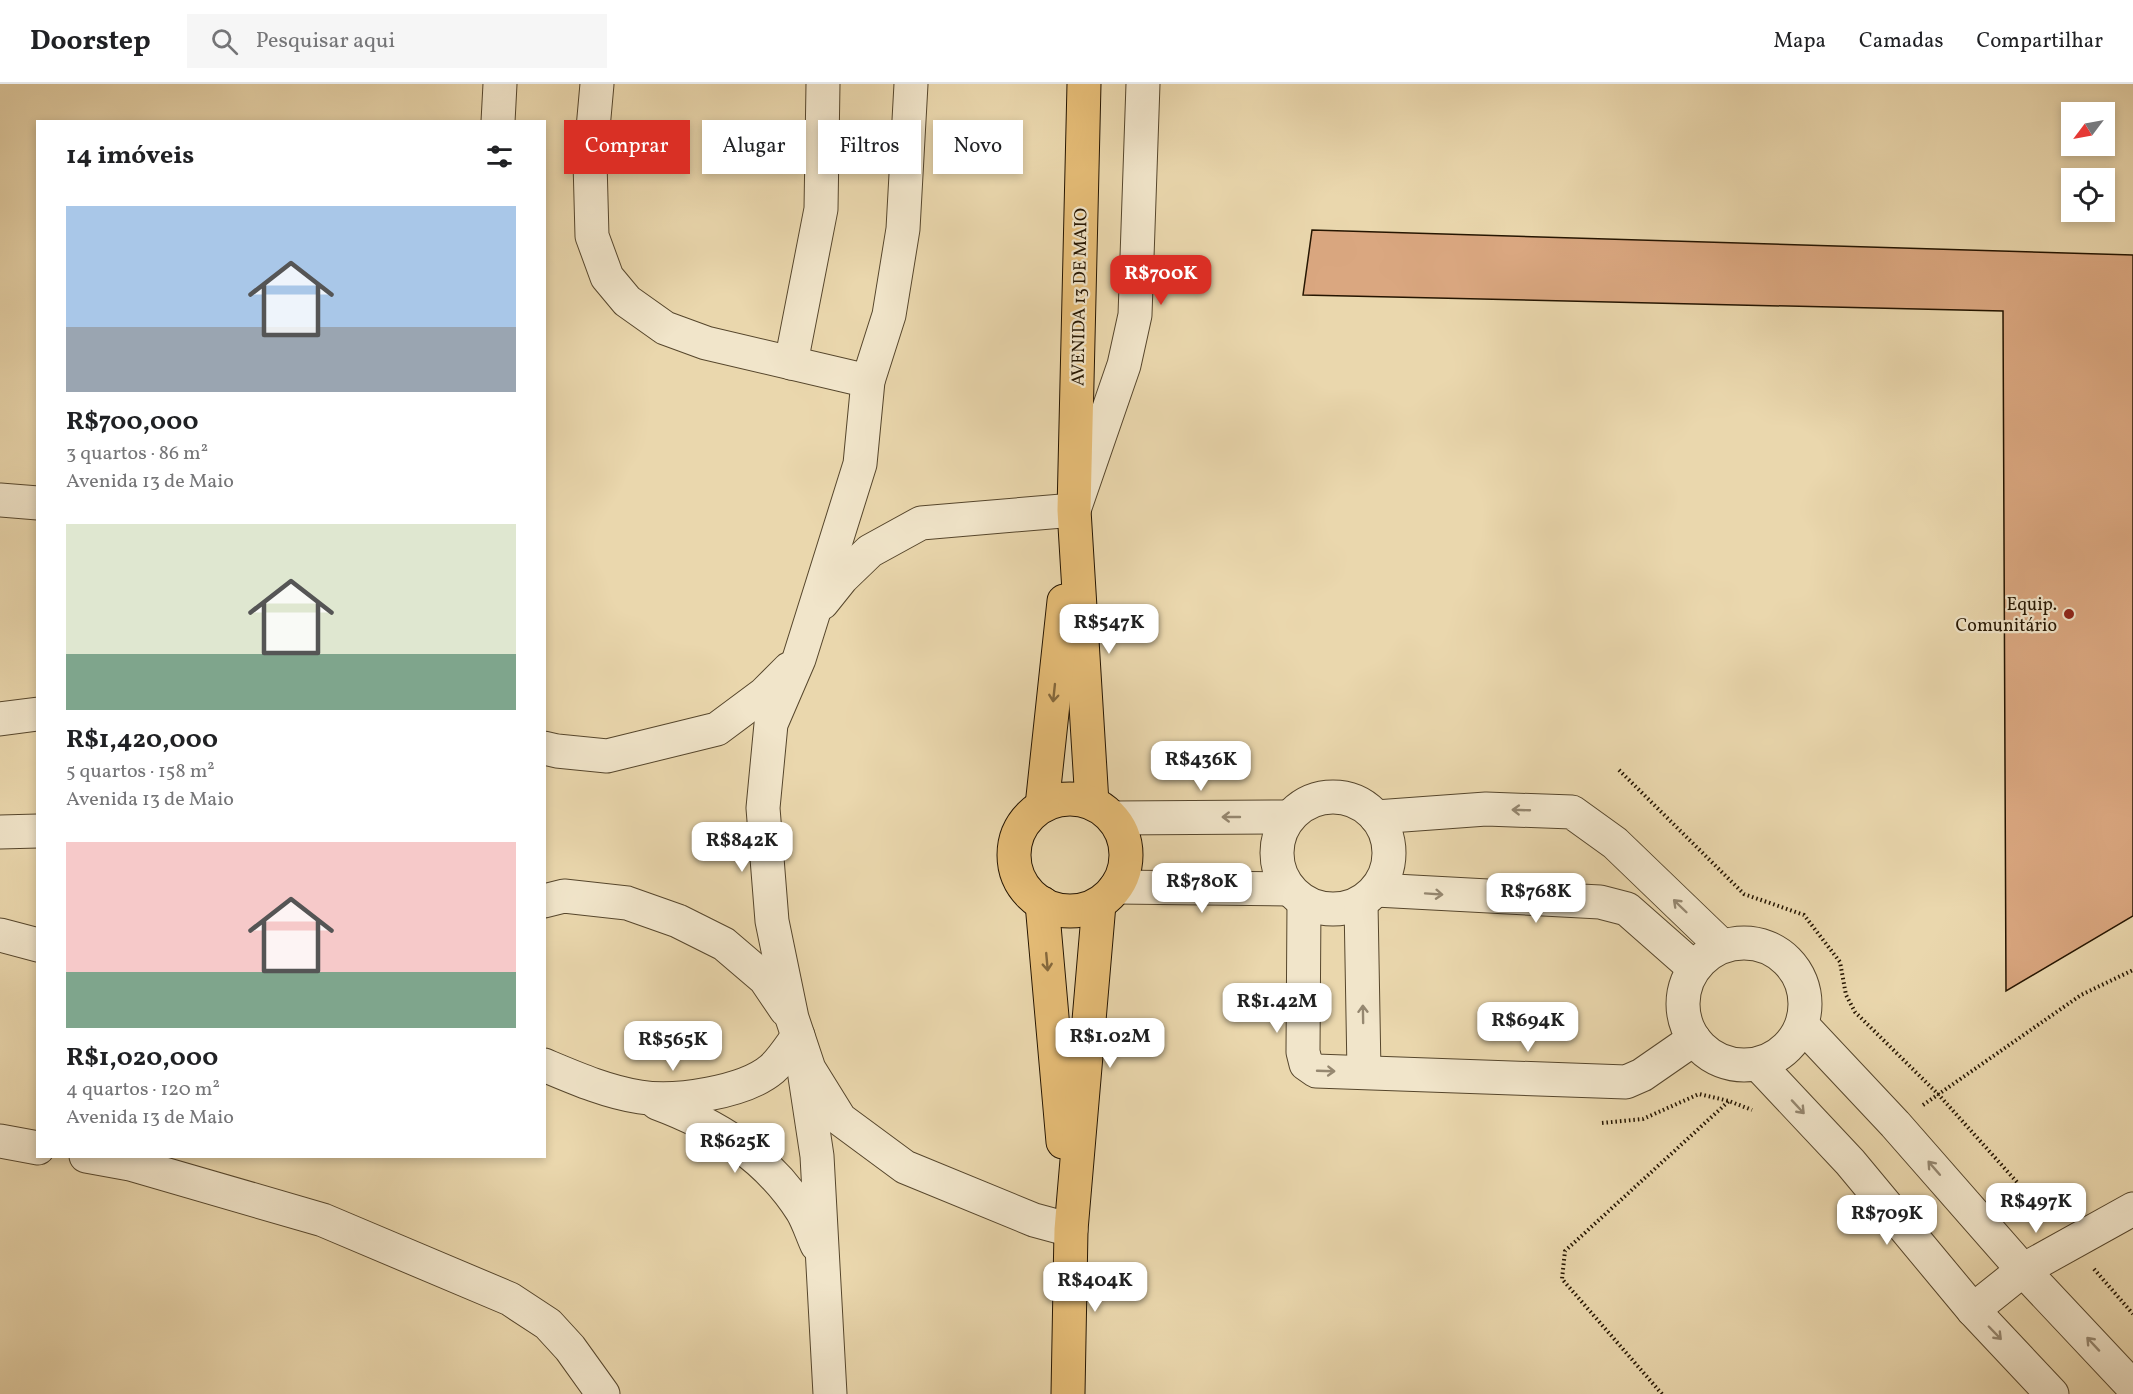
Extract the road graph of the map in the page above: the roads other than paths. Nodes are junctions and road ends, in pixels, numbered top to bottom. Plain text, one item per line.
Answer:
1 (500, 84) edge
2 (597, 84) edge
3 (823, 84) edge
4 (911, 84) edge
5 (1084, 84) edge
6 (1143, 84) edge
7 (498, 120) edge
8 (790, 363) junction
9 (868, 381) junction
10 (0, 500) edge
11 (36, 503) edge
12 (1074, 510) junction
13 (812, 615) junction
14 (799, 659) junction
15 (36, 714) edge
16 (0, 719) edge
17 (546, 748) edge
18 (1042, 806) junction
19 (1103, 810) junction
20 (1289, 817) junction
21 (1376, 817) junction
22 (36, 831) edge
23 (0, 832) edge
24 (1107, 896) junction
25 (1296, 896) junction
26 (1368, 897) junction
27 (546, 900) edge
28 (1042, 903) junction
29 (0, 935) edge
30 (36, 944) edge
31 (1722, 946) junction
32 (1694, 968) junction
33 (792, 1017) junction
34 (1802, 1025) junction
35 (1694, 1040) junction
36 (1758, 1064) junction
37 (546, 1066) edge
38 (1364, 1072) junction
39 (641, 1097) junction
40 (0, 1141) edge
41 (36, 1148) edge
42 (97, 1158) edge
43 (2133, 1209) edge
44 (1071, 1230) junction
45 (823, 1258) junction
46 (2023, 1270) junction
47 (1973, 1310) junction
48 (2133, 1387) edge
49 (603, 1394) edge
50 (830, 1394) edge
51 (1068, 1394) edge
52 (2052, 1394) edge

1 - 7 street
2 - 8 street
3 - 8 street
4 - 9 street
5 - 12 main road, AVENIDA 13 DE MAIO
6 - 12 street
8 - 9 street
9 - 13 street
10 - 11 street
12 - 13 street
12 -> 18 main road
12 - 19 main road
13 - 14 street
14 - 17 street
14 - 33 street
15 - 16 street
18 - 19 main road
18 - 28 main road
20 -> 19 street
19 - 24 main road
20 - 21 street
20 - 25 street
21 - 26 street
31 -> 21 street
22 - 23 street
24 - 25 street
24 - 28 main road
24 - 44 main road
25 - 26 street
25 -> 38 street
26 -> 32 street
38 -> 26 street
27 - 33 street
28 -> 44 main road
29 - 30 street
31 - 32 street
31 - 34 street
32 - 35 street
33 - 44 street
34 - 36 street
46 -> 34 street
35 - 36 street
35 - 38 street
36 -> 47 street
37 - 39 street
39 - 45 street
39 - 45 street
40 - 41 street
42 - 49 street
43 - 46 street
44 - 51 main road
45 - 50 street
46 - 47 street
48 -> 46 street
47 -> 52 street

